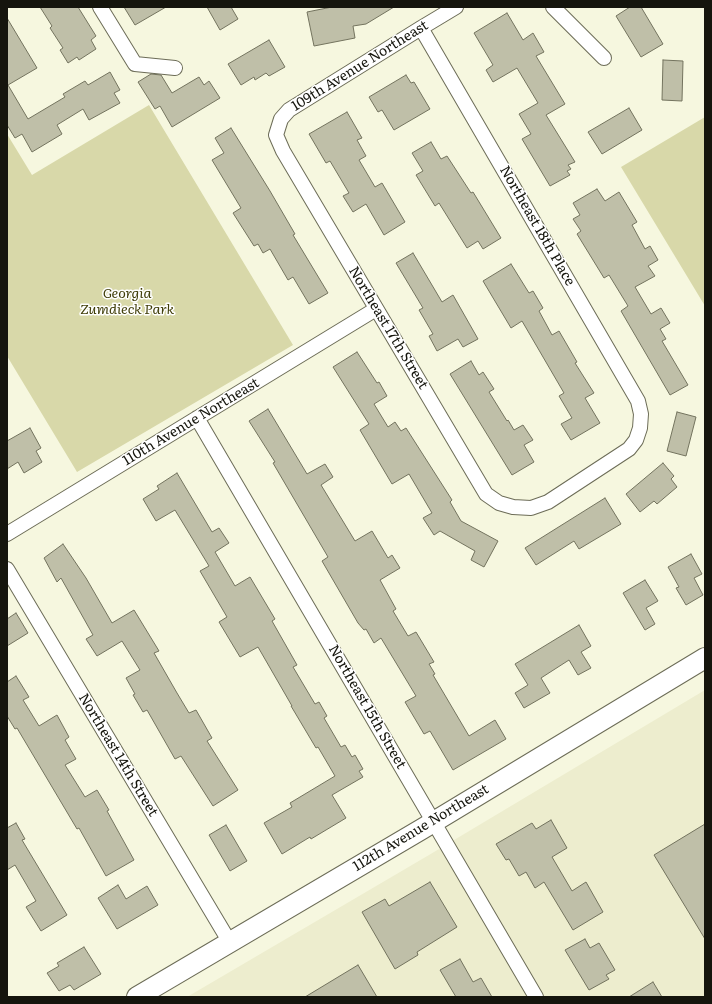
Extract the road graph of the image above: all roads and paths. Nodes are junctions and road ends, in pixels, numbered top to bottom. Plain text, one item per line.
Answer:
1 (100, 7) edge
2 (456, 7) edge
3 (553, 7) edge
4 (421, 28) junction
5 (604, 58) dead end
6 (175, 68) dead end
7 (276, 135) joint
8 (376, 309) junction
9 (198, 418) junction
10 (513, 507) joint
11 (7, 534) edge
12 (7, 569) edge
13 (705, 658) edge
14 (434, 821) junction
15 (229, 942) junction
16 (137, 997) edge
17 (536, 997) edge

1 - 6 street
2 - 4 street, 109th Avenue Northeast
3 - 5 street
4 - 7 street, 109th Avenue Northeast
4 - 10 street, Northeast 18th Place
7 - 8 street, Northeast 17th Street
8 - 9 street, 110th Avenue Northeast
8 - 10 street, Northeast 17th Street
9 - 11 street, 110th Avenue Northeast
9 - 14 street, Northeast 15th Street
12 - 15 street, Northeast 14th Street
13 - 14 main road, 112th Avenue Northeast
14 - 15 main road, 112th Avenue Northeast
14 - 17 street, Northeast 15th Street
15 - 16 main road, 112th Avenue Northeast

